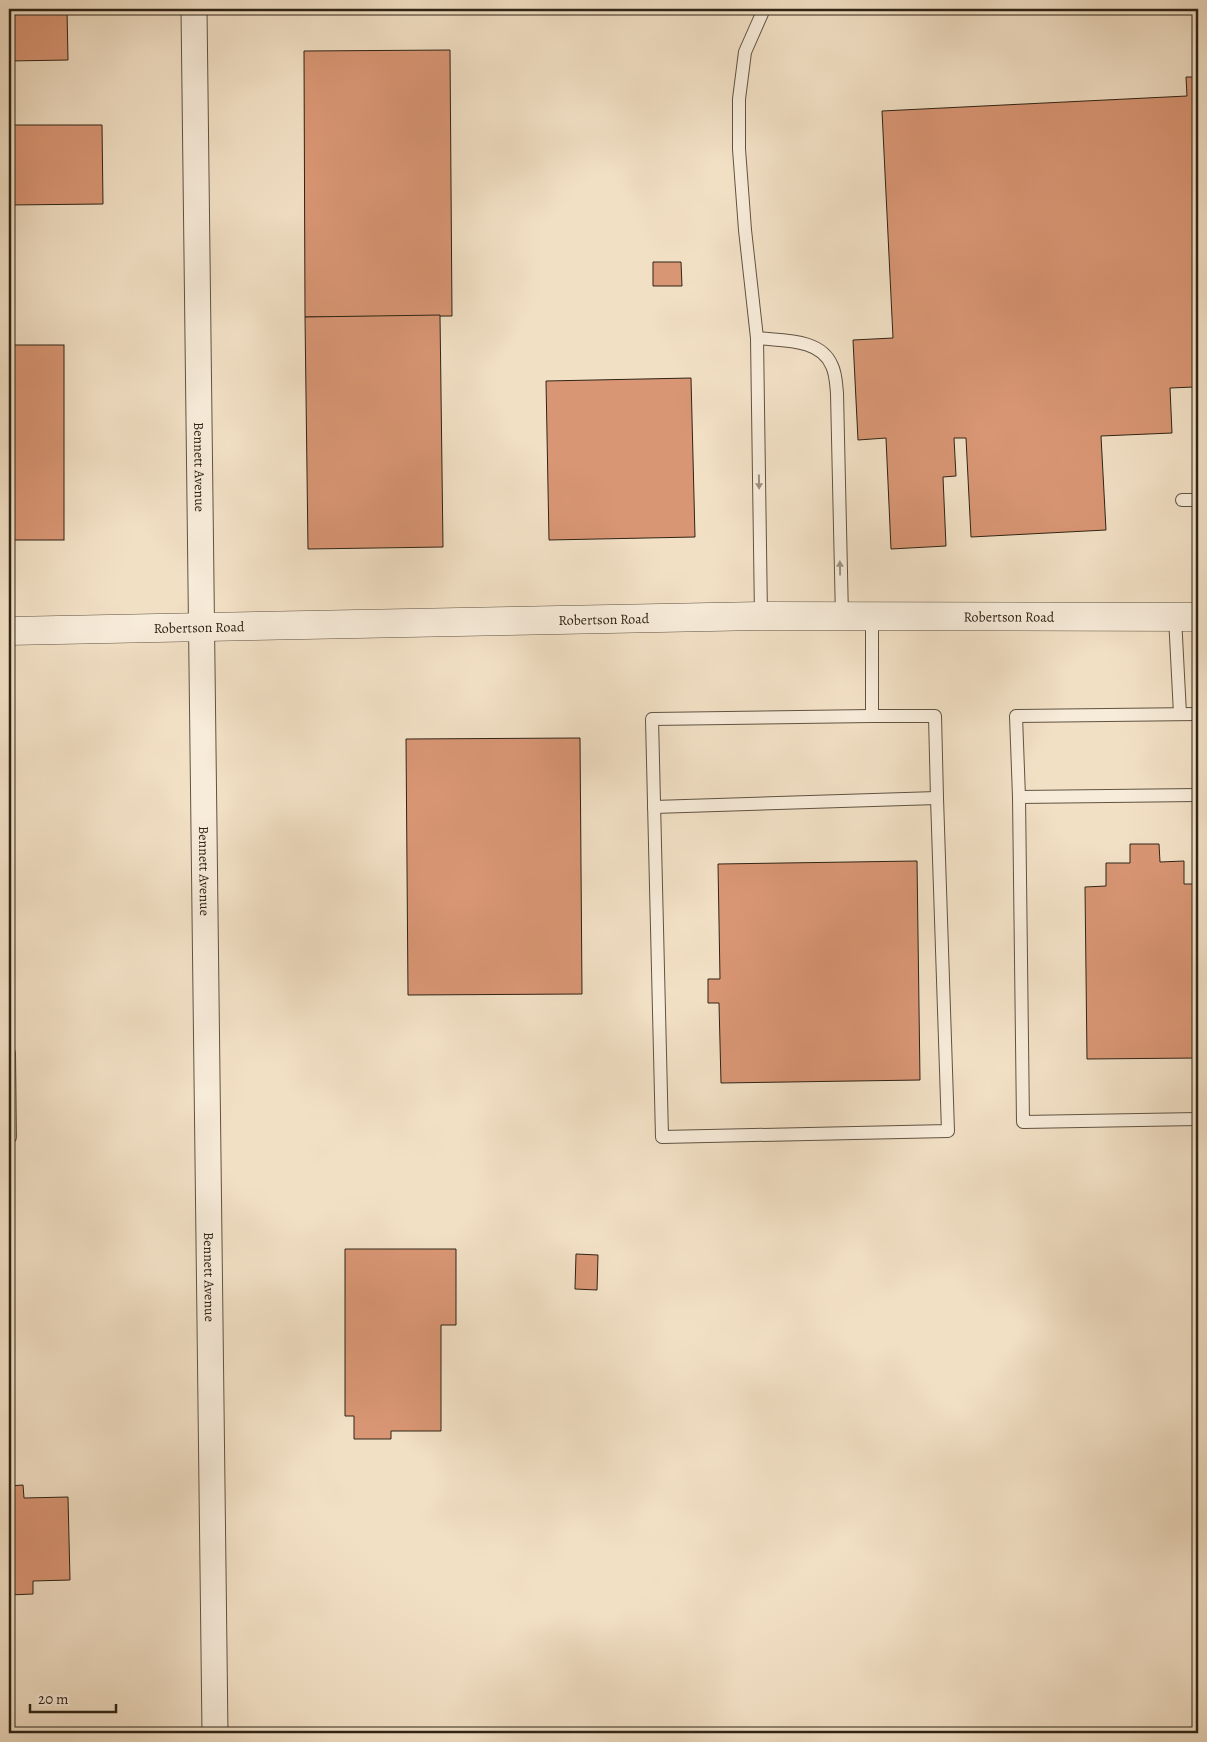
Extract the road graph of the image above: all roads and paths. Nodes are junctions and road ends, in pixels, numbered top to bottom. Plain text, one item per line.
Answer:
1 (194, 9) edge
2 (764, 9) edge
3 (756, 338) junction
4 (1182, 500) dead end
5 (1198, 500) edge
6 (761, 616) junction
7 (842, 617) junction
8 (872, 617) junction
9 (1187, 617) edge
10 (202, 627) junction
11 (9, 631) edge
12 (1180, 714) junction
13 (1198, 714) edge
14 (872, 716) junction
15 (1198, 795) edge
16 (1019, 797) junction
17 (936, 798) junction
18 (654, 807) junction
19 (9, 1054) edge
20 (1198, 1119) edge
21 (9, 1137) edge
22 (215, 1733) edge

1 - 10 street, Bennett Avenue
2 - 3 lane
3 -> 6 lane
7 -> 3 lane
4 - 5 lane
6 - 7 street, Robertson Road
6 - 10 street, Robertson Road
7 - 8 street, Robertson Road
8 - 9 street, Robertson Road
8 - 14 lane
9 - 12 lane
10 - 11 street, Robertson Road
10 - 22 street, Bennett Avenue
12 - 13 lane
12 - 16 lane
14 - 17 lane
14 - 18 lane
15 - 16 lane
16 - 20 lane
17 - 18 lane
17 - 18 lane
19 - 21 lane

